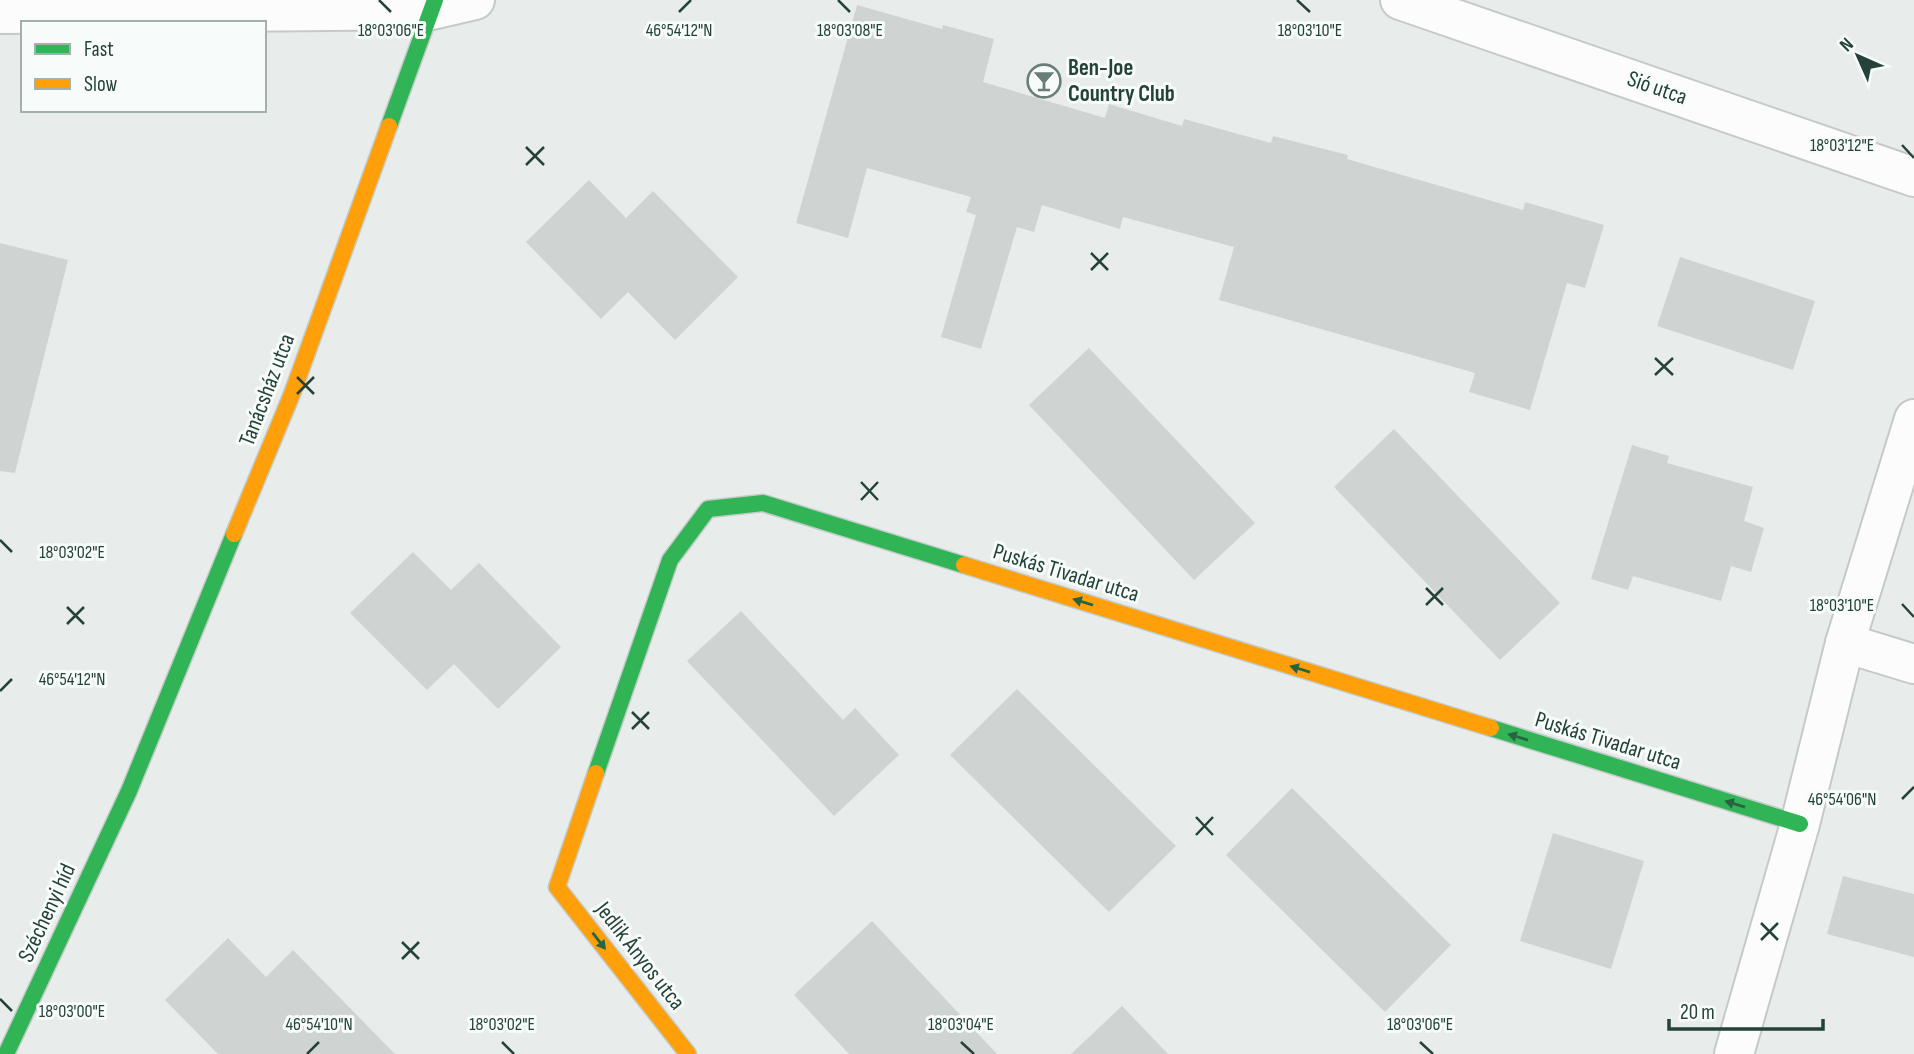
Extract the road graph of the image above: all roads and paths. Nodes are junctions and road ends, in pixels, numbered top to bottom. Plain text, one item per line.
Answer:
1 (475, 0) edge
2 (1400, 0) edge
3 (433, 5) edge
4 (0, 13) edge
5 (1914, 177) edge
6 (1914, 419) edge
7 (1845, 643) junction
8 (1914, 664) edge
9 (129, 791) joint
10 (1800, 824) junction
11 (557, 887) joint
12 (6, 1054) edge
13 (688, 1054) edge
14 (1734, 1054) edge

1 - 3 street
2 - 5 street, Sió utca
3 - 4 street
3 - 9 street, Tanácsház utca
6 - 7 street
7 - 8 street
7 - 10 street
9 - 12 street, Széchenyi híd
10 -> 11 street, Puskás Tivadar utca
10 - 14 street
11 -> 13 street, Jedlik Ányos utca

